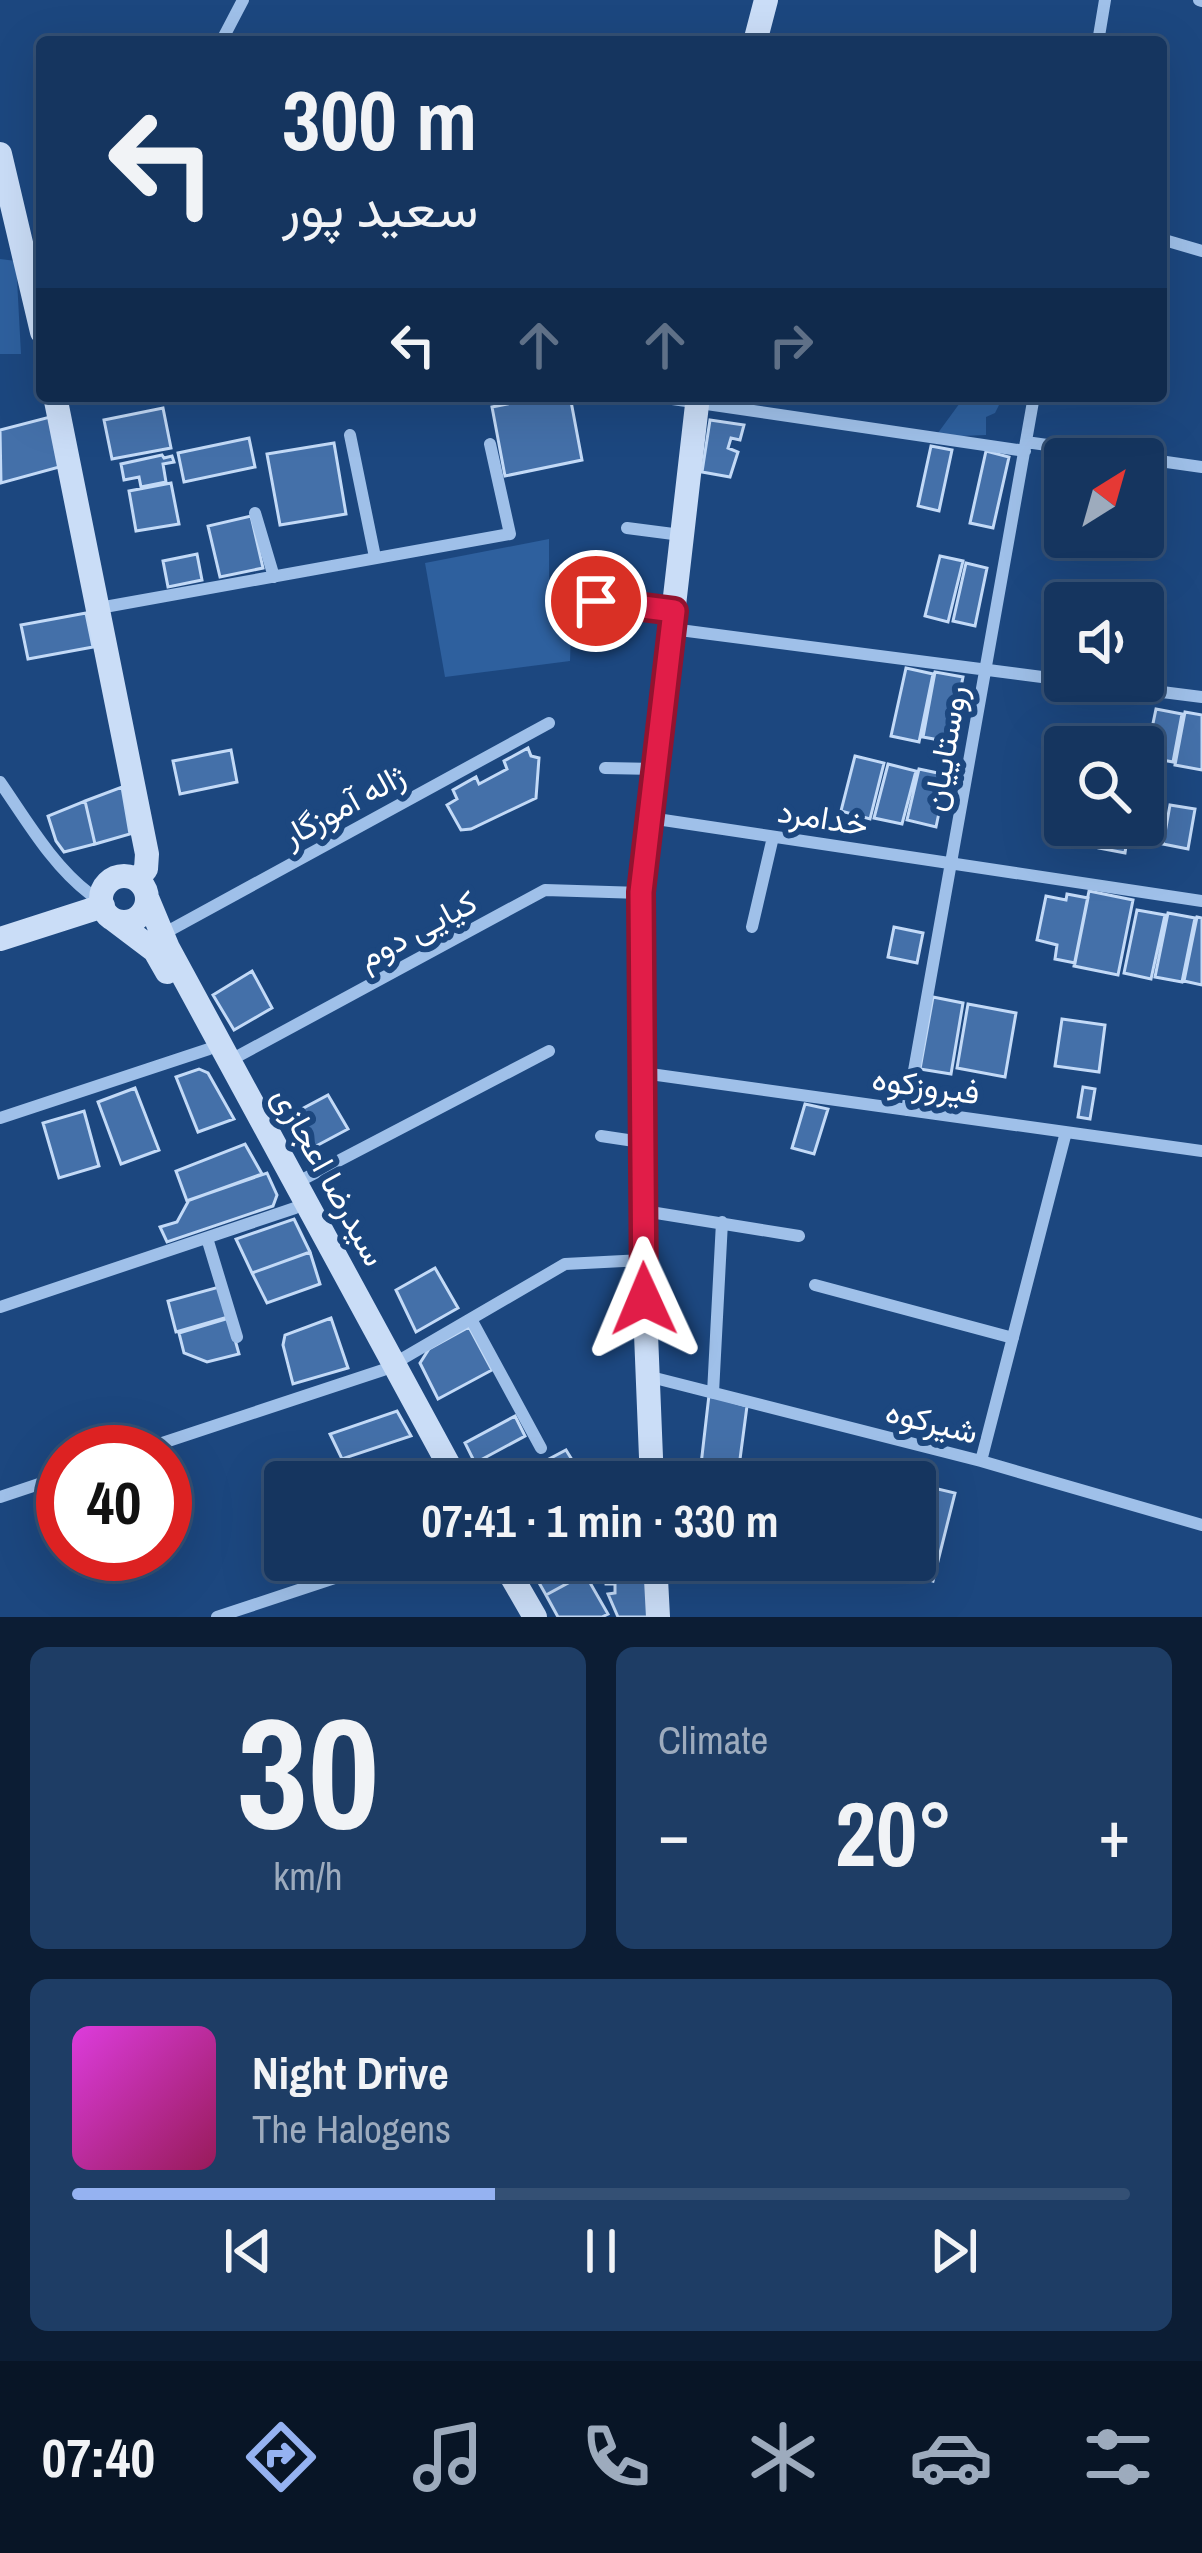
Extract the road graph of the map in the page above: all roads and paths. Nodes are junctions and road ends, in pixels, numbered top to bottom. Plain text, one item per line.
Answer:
1 (243, 0) edge
2 (766, 0) edge
3 (1105, 0) edge
4 (224, 36) edge
5 (757, 36) edge
6 (1099, 36) edge
7 (0, 154) edge
8 (1167, 240) edge
9 (1202, 251) edge
10 (36, 287) edge
11 (56, 402) edge
12 (698, 402) edge
13 (712, 402) edge
14 (1033, 402) edge
15 (350, 434) dead end
16 (490, 444) dead end
17 (1025, 446) junction
18 (1202, 467) edge
19 (255, 513) dead end
20 (627, 528) dead end
21 (682, 535) junction
22 (375, 557) junction
23 (274, 577) junction
24 (596, 601) dead end
25 (98, 609) junction
26 (673, 620) junction
27 (985, 670) junction
28 (1044, 677) edge
29 (1164, 692) edge
30 (1202, 697) edge
31 (549, 723) dead end
32 (604, 768) dead end
33 (656, 769) junction
34 (0, 782) edge
35 (650, 818) junction
36 (773, 837) junction
37 (951, 864) junction
38 (142, 890) junction
39 (641, 892) junction
40 (1202, 901) edge
41 (102, 903) junction
42 (0, 924) edge
43 (752, 927) dead end
44 (162, 935) junction
45 (0, 939) edge
46 (549, 1051) dead end
47 (219, 1055) junction
48 (643, 1073) junction
49 (907, 1110) junction
50 (0, 1118) edge
51 (1066, 1132) junction
52 (601, 1136) dead end
53 (644, 1142) junction
54 (1202, 1151) edge
55 (295, 1195) junction
56 (644, 1211) junction
57 (722, 1222) junction
58 (799, 1236) dead end
59 (207, 1238) junction
60 (643, 1260) junction
61 (815, 1285) dead end
62 (0, 1307) edge
63 (471, 1318) junction
64 (237, 1337) dead end
65 (1013, 1338) junction
66 (388, 1366) junction
67 (647, 1376) junction
68 (713, 1393) junction
69 (192, 1433) edge
70 (541, 1448) dead end
71 (433, 1461) edge
72 (445, 1461) edge
73 (651, 1461) edge
74 (981, 1461) junction
75 (36, 1485) edge
76 (0, 1496) edge
77 (1202, 1525) edge
78 (326, 1581) edge
79 (498, 1581) edge
80 (514, 1581) edge
81 (656, 1581) edge
82 (217, 1617) edge
83 (518, 1617) edge
84 (535, 1617) edge
85 (658, 1617) edge

1 - 4 street
2 - 5 main road
3 - 6 street
7 - 10 main road
8 - 9 street
11 - 25 main road, سیدرضا اعجازی
12 - 21 main road
13 - 17 street
14 - 17 street, روستاییان
15 - 22 street
16 - 22 street
17 - 18 street
17 - 27 street, روستاییان
19 - 23 street
20 - 21 street
21 - 26 main road
22 - 23 street
23 - 25 street
24 - 26 street
25 - 38 main road, سیدرضا اعجازی
26 - 27 street
26 - 33 main road
27 - 28 street
27 - 37 street, روستاییان
29 - 30 street
31 - 44 street, ژاله آموزگار
32 - 33 street
33 - 35 main road
34 - 41 street
35 - 36 street, خدامرد
35 - 39 main road
36 - 37 street, خدامرد
36 - 43 street
37 - 40 street, خدامرد
37 - 49 street, روستاییان
38 - 41 main road
38 - 41 main road
38 - 44 main road, سیدرضا اعجازی
39 - 47 street, کیایی دوم
39 - 48 main road
41 - 42 main road
41 - 45 main road
41 - 47 main road, سیدرضا اعجازی
44 - 47 main road, سیدرضا اعجازی
46 - 55 street
47 - 50 street, کیایی دوم
47 - 55 main road, سیدرضا اعجازی
48 - 49 street, فیروزکوه
48 - 53 main road
49 - 51 street, فیروزکوه
51 - 54 street, فیروزکوه
51 - 65 street
52 - 53 street
53 - 56 main road
55 - 59 street
55 - 66 main road, سیدرضا اعجازی
56 - 57 street
56 - 60 main road
57 - 58 street
57 - 68 street
59 - 62 street
59 - 64 street
60 - 63 street
60 - 67 main road
61 - 65 street
63 - 66 street
63 - 70 street
65 - 74 street
66 - 69 street
66 - 71 main road, سیدرضا اعجازی
66 - 72 main road, سیدرضا اعجازی
67 - 68 street, شیرکوه
67 - 73 main road
68 - 74 street, شیرکوه
74 - 77 street, شیرکوه
75 - 76 street
78 - 82 street
79 - 83 main road
80 - 84 main road
81 - 85 main road

